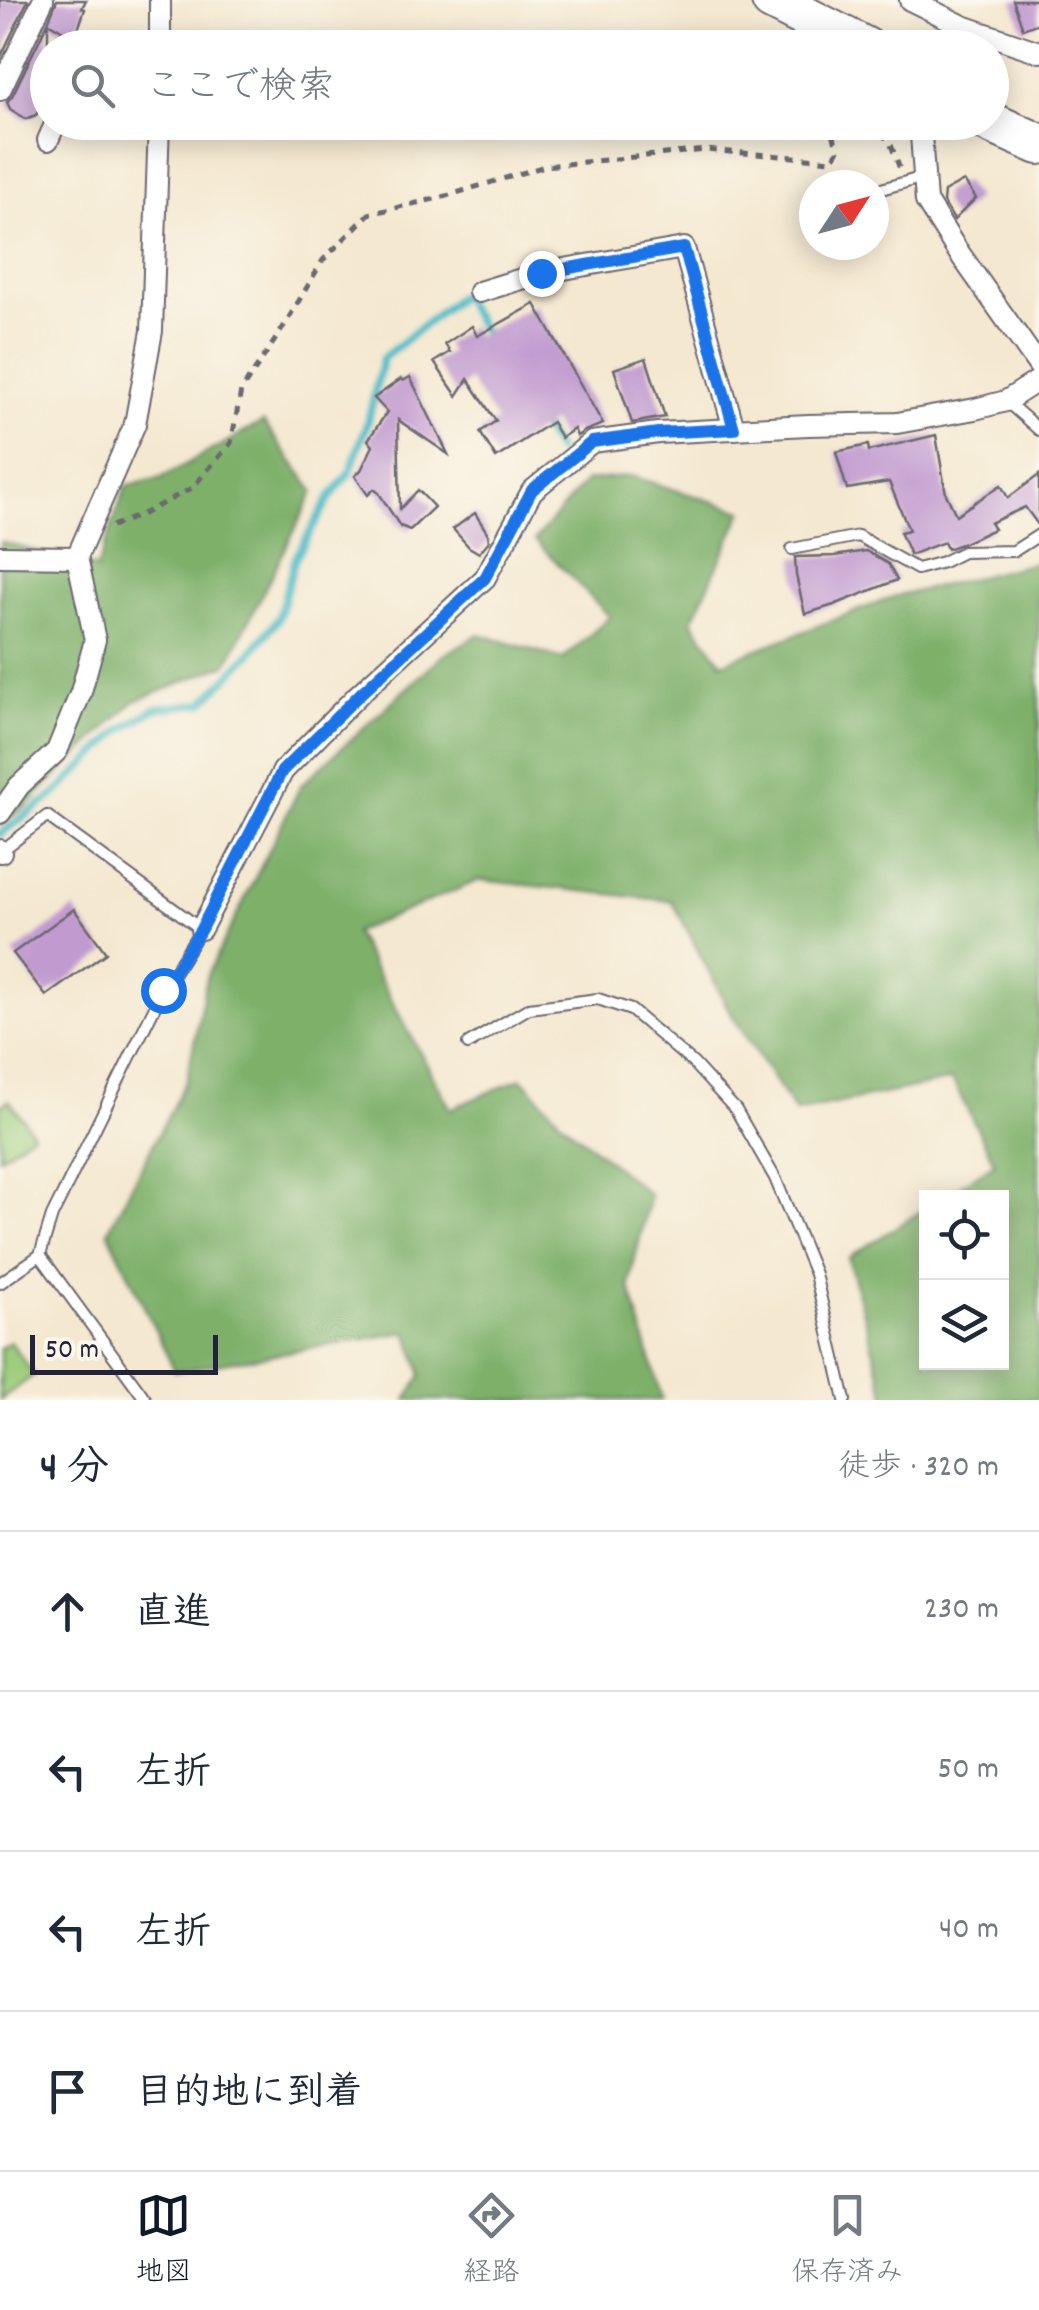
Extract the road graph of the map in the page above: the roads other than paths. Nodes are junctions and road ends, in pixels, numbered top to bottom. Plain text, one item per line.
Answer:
1 (43, 0) edge
2 (160, 0) edge
3 (740, 0) edge
4 (772, 0) edge
5 (910, 0) edge
6 (963, 26) junction
7 (160, 30) edge
8 (796, 30) edge
9 (831, 30) edge
10 (961, 30) edge
11 (975, 30) edge
12 (1009, 42) edge
13 (1039, 52) edge
14 (0, 90) edge
15 (1009, 115) edge
16 (1039, 127) edge
17 (1009, 131) edge
18 (159, 140) edge
19 (918, 140) edge
20 (1039, 144) edge
21 (914, 180) junction
22 (889, 187) edge
23 (479, 292) dead end
24 (1039, 366) edge
25 (1039, 380) edge
26 (1006, 400) junction
27 (734, 429) junction
28 (1039, 430) edge
29 (1039, 535) edge
30 (792, 549) dead end
31 (0, 556) edge
32 (77, 558) junction
33 (0, 814) edge
34 (0, 851) edge
35 (201, 929) junction
36 (468, 1044) dead end
37 (40, 1255) junction
38 (0, 1283) edge
39 (146, 1400) edge
40 (845, 1400) edge

1 - 14 street
2 - 7 street
3 - 8 highway
4 - 9 highway
5 - 6 street
6 - 10 street
6 - 11 street
12 - 13 street
15 - 16 highway
17 - 20 highway
18 - 32 street
19 - 21 street
21 - 22 lane
21 - 24 street
23 - 27 street
25 - 26 street
26 - 27 street
26 - 28 lane
27 - 35 street
29 - 30 lane
31 - 32 street
32 - 33 street
34 - 35 lane
35 - 37 lane
36 - 40 lane
37 - 38 lane
37 - 39 lane

